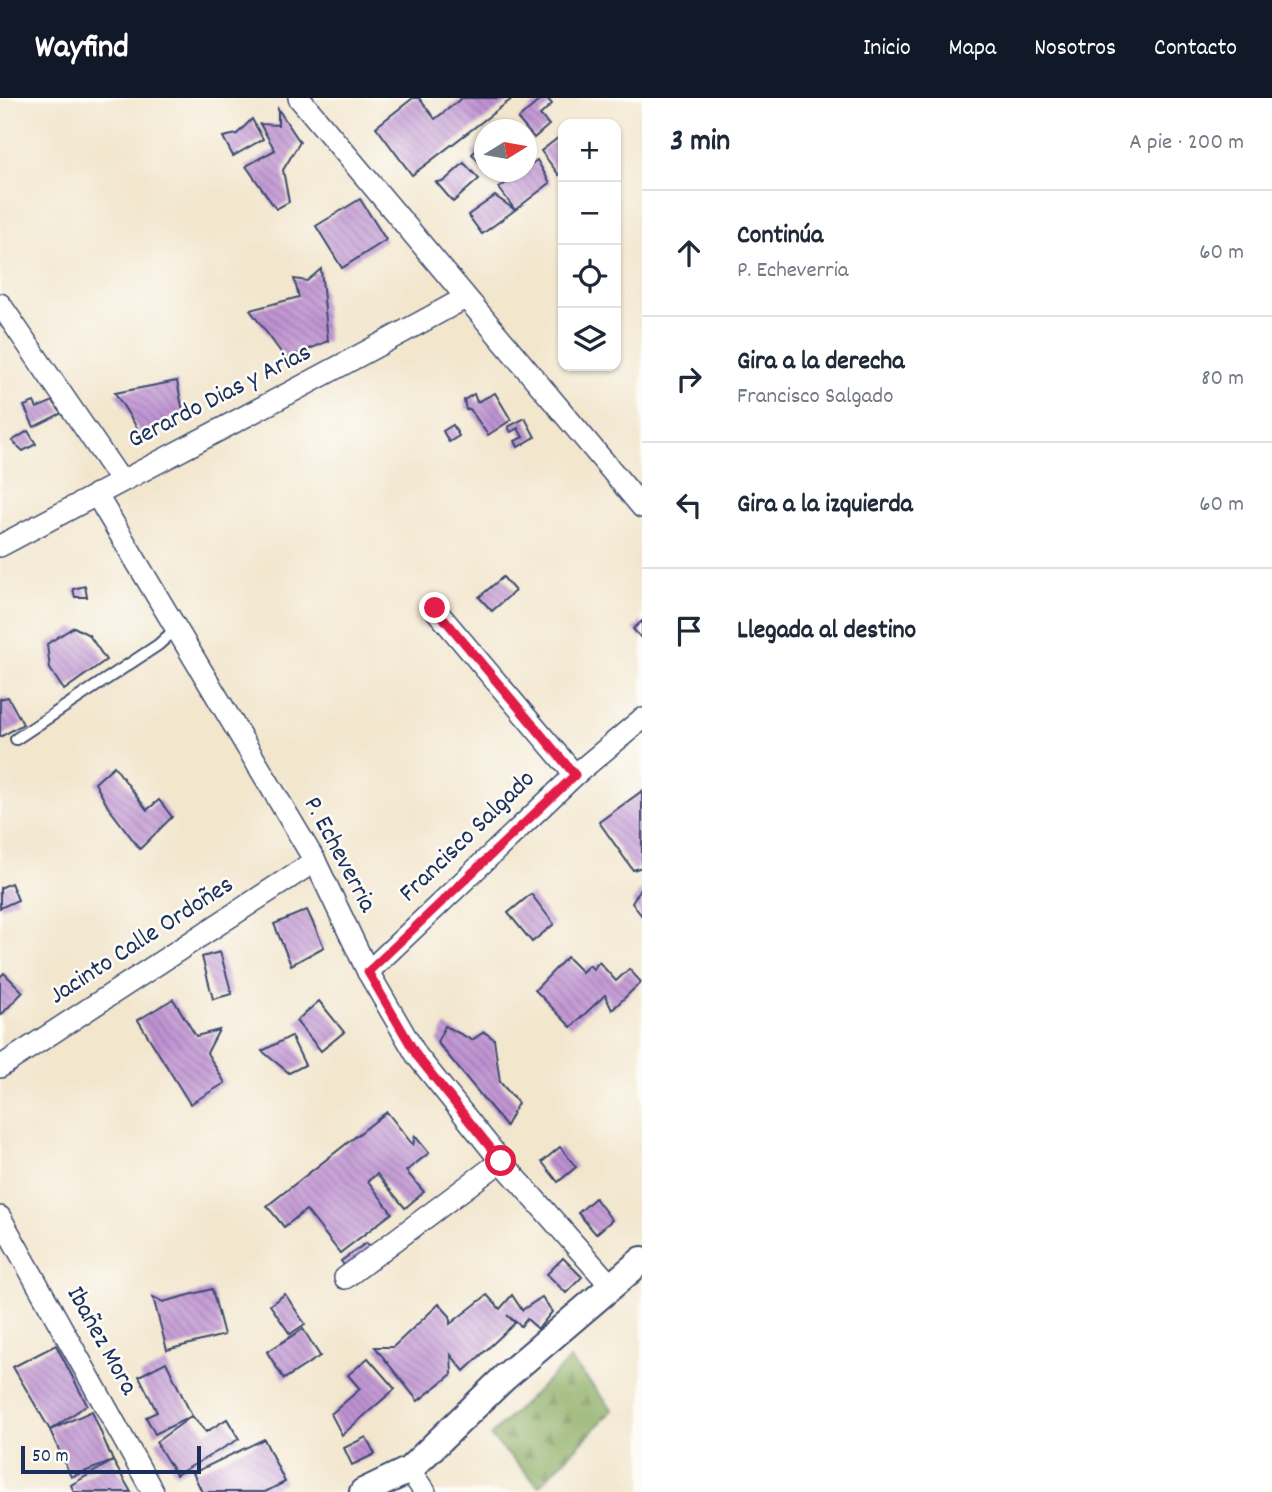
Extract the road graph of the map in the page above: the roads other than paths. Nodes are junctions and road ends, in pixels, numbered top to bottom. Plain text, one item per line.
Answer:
1 (299, 98) edge
2 (466, 298) junction
3 (0, 304) edge
4 (121, 481) junction
5 (96, 494) junction
6 (642, 507) edge
7 (0, 545) edge
8 (435, 608) dead end
9 (177, 628) junction
10 (642, 719) edge
11 (16, 740) dead end
12 (575, 775) junction
13 (315, 861) junction
14 (368, 972) junction
15 (0, 1067) edge
16 (501, 1161) junction
17 (0, 1217) edge
18 (642, 1260) edge
19 (345, 1278) dead end
20 (612, 1287) junction
21 (409, 1470) junction
22 (153, 1492) edge
23 (363, 1492) edge
24 (425, 1492) edge

1 - 2 street
2 - 4 street, Gerardo Dias y Arias
2 - 6 street
3 - 4 street
4 - 5 street, Gerardo Dias y Arias
5 - 7 street, Gerardo Dias y Arias
5 - 9 street, P. Echeverria
8 - 12 street
9 - 11 lane
9 - 13 street, P. Echeverria
10 - 12 street, Francisco Salgado
12 - 14 street, Francisco Salgado
13 - 14 street, P. Echeverria
13 - 15 street, Jacinto Calle Ordoñes
14 - 16 street, P. Echeverria
16 - 19 street
16 - 20 street, P. Echeverria
17 - 22 street, Ibañez Mora
18 - 20 street
20 - 21 street
21 - 23 street
21 - 24 street

